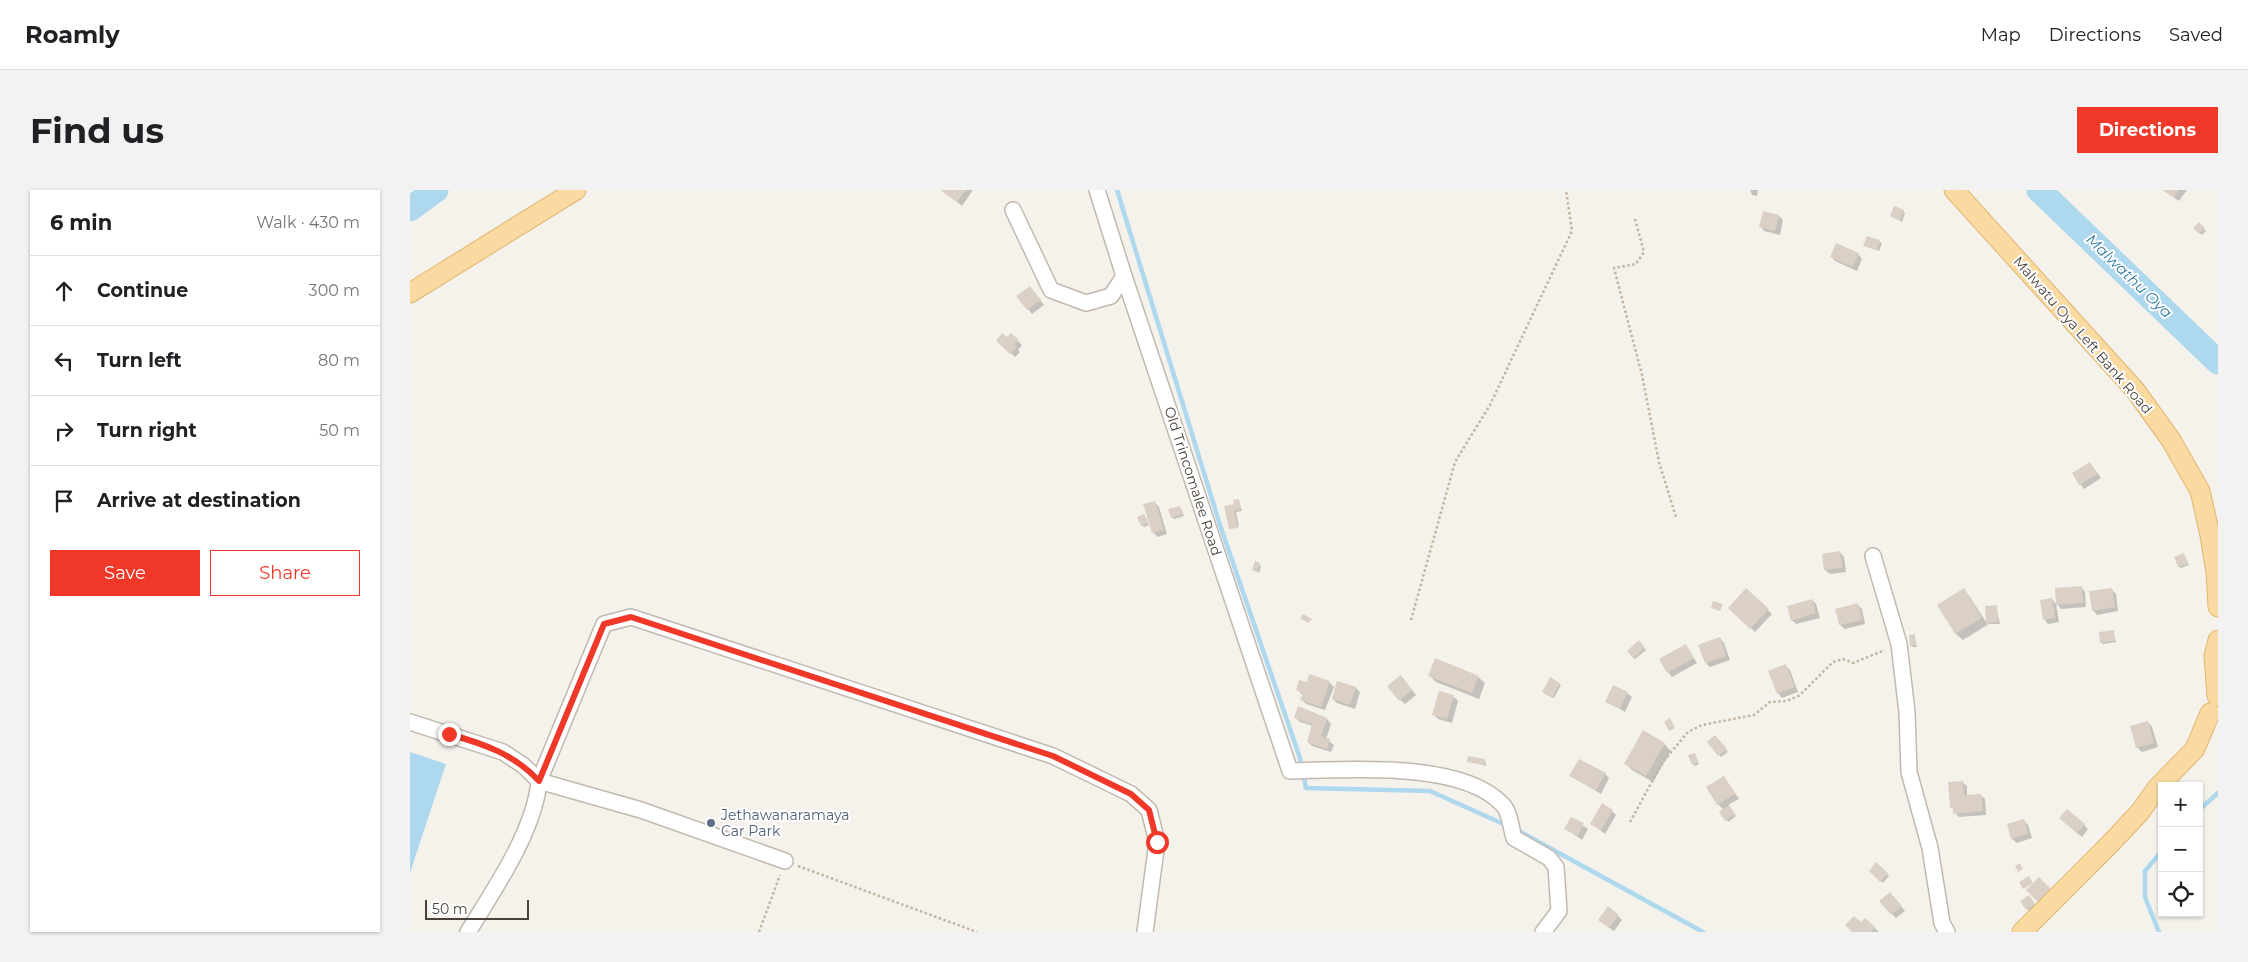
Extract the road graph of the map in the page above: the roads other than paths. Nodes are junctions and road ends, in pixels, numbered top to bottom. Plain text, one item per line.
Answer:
1 (576, 190) edge
2 (1097, 190) edge
3 (1954, 190) edge
4 (1013, 210) dead end
5 (1124, 276) junction
6 (410, 293) edge
7 (1873, 556) dead end
8 (2218, 607) edge
9 (2218, 640) edge
10 (2216, 708) edge
11 (410, 722) edge
12 (2218, 734) edge
13 (2198, 745) junction
14 (539, 781) junction
15 (785, 861) road end
16 (468, 932) edge
17 (1145, 932) edge
18 (1543, 932) edge
19 (1947, 932) edge
20 (2022, 932) edge

1 - 6 main road
2 - 5 street, Old Trincomalee Road
3 - 8 main road, Malwatu Oya Left Bank Road
4 - 5 street
5 - 18 street, Old Trincomalee Road
7 - 19 street
9 - 10 main road
10 - 13 main road
11 - 14 street
12 - 13 main road
13 - 20 main road
14 - 15 street
14 - 16 street
14 - 17 street

